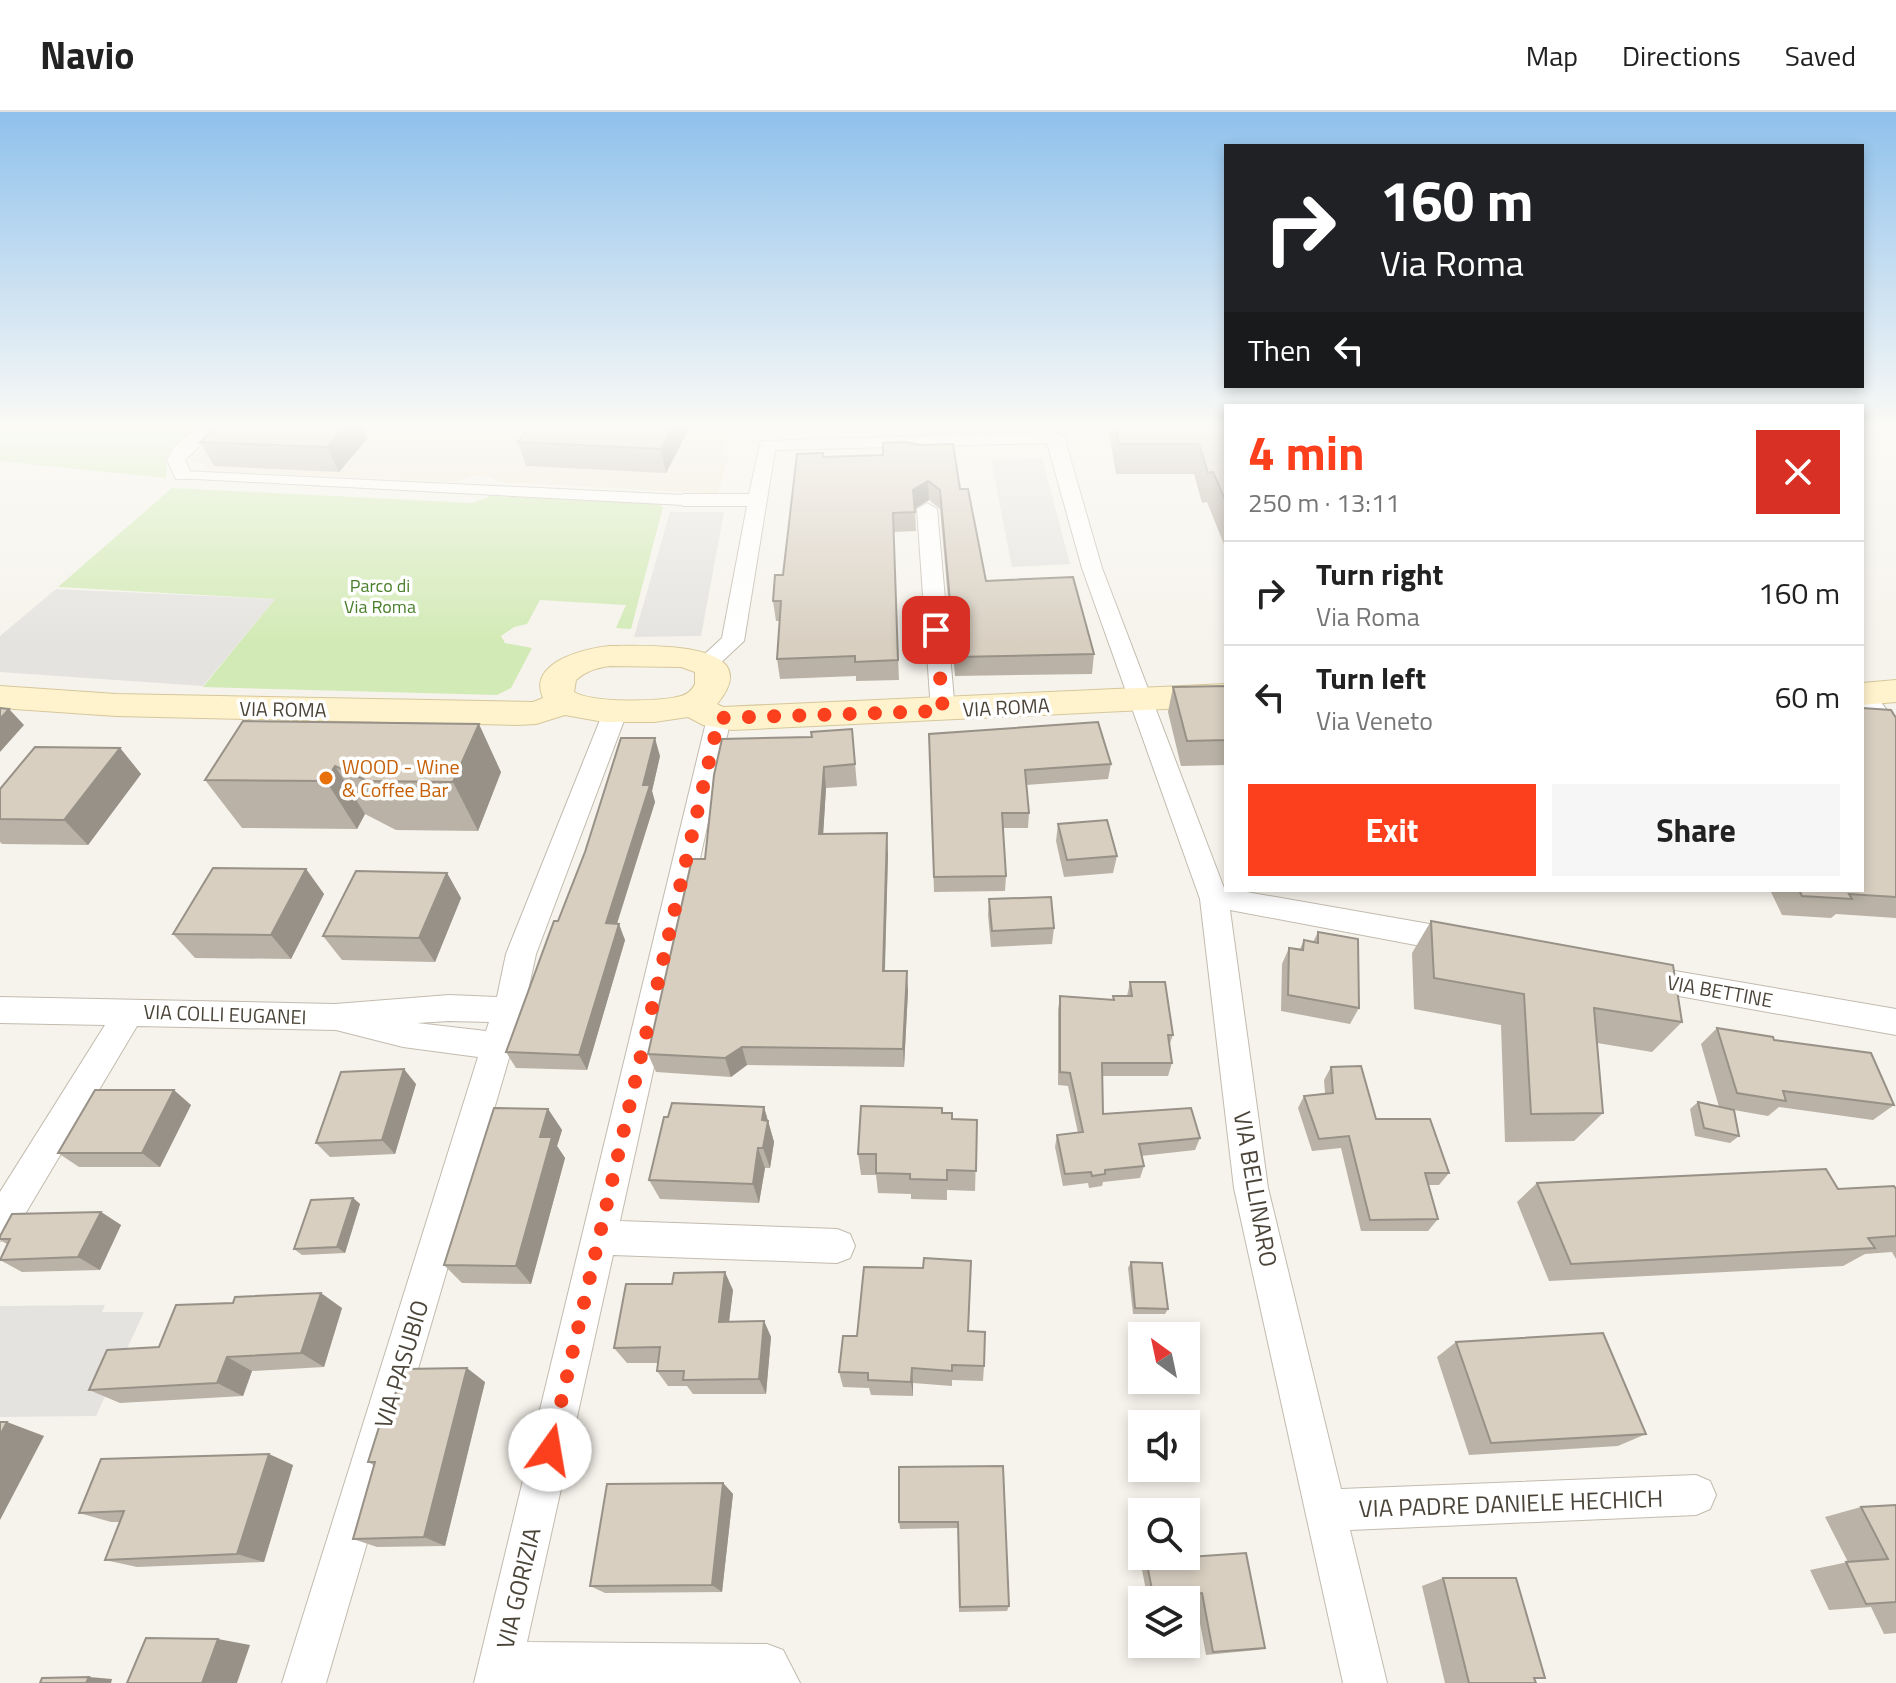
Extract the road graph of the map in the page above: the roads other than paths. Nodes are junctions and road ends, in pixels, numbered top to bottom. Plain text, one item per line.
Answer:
1 (649, 498) edge
2 (1072, 498) edge
3 (683, 500) joint
4 (756, 500) joint
5 (927, 509) dead end
6 (706, 664) junction
7 (1874, 693) edge
8 (1224, 695) edge
9 (0, 697) edge
10 (1140, 699) junction
11 (564, 703) junction
12 (707, 711) junction
13 (943, 711) junction
14 (614, 716) junction
15 (1896, 743) edge
16 (1214, 899) junction
17 (1483, 945) edge
18 (521, 954) junction
19 (1619, 973) edge
20 (449, 1008) junction
21 (0, 1010) edge
22 (130, 1011) junction
23 (335, 1017) junction
24 (1896, 1022) edge
25 (502, 1028) junction
26 (0, 1224) edge
27 (599, 1237) junction
28 (837, 1246) dead end
29 (1696, 1495) dead end
30 (1326, 1510) junction
31 (498, 1674) edge
32 (578, 1674) edge
33 (304, 1683) edge
34 (778, 1683) edge
35 (1365, 1683) edge

1 - 3 street
2 - 10 street, VIA BELLINARO
3 - 4 street
4 - 6 street
5 - 13 street
6 - 11 main road
6 - 12 main road
7 - 15 street
8 - 10 main road, VIA ROMA
9 - 11 main road, VIA ROMA
10 - 13 main road, VIA ROMA
10 - 16 street, VIA BELLINARO
11 - 14 main road, VIA ROMA
12 - 13 main road, VIA ROMA
12 - 14 main road, VIA ROMA
12 - 27 street, VIA GORIZIA
14 - 18 street, VIA COLLI EUGANEI
16 - 17 street
16 - 30 street, VIA BELLINARO
18 - 20 street, VIA COLLI EUGANEI
18 - 25 street, VIA COLLI EUGANEI
19 - 24 street, VIA BETTINE
20 - 23 street, VIA COLLI EUGANEI
20 - 25 street, VIA COLLI EUGANEI
21 - 22 street, VIA COLLI EUGANEI
22 - 23 street, VIA COLLI EUGANEI
22 - 26 street
23 - 25 street
25 - 33 street, VIA PASUBIO
27 - 28 street
27 - 31 street, VIA GORIZIA
29 - 30 street, VIA PADRE DANIELE HECHICH
30 - 35 street, VIA BELLINARO
31 - 32 street, VIA GORIZIA
32 - 34 street, VIA GORIZIA

